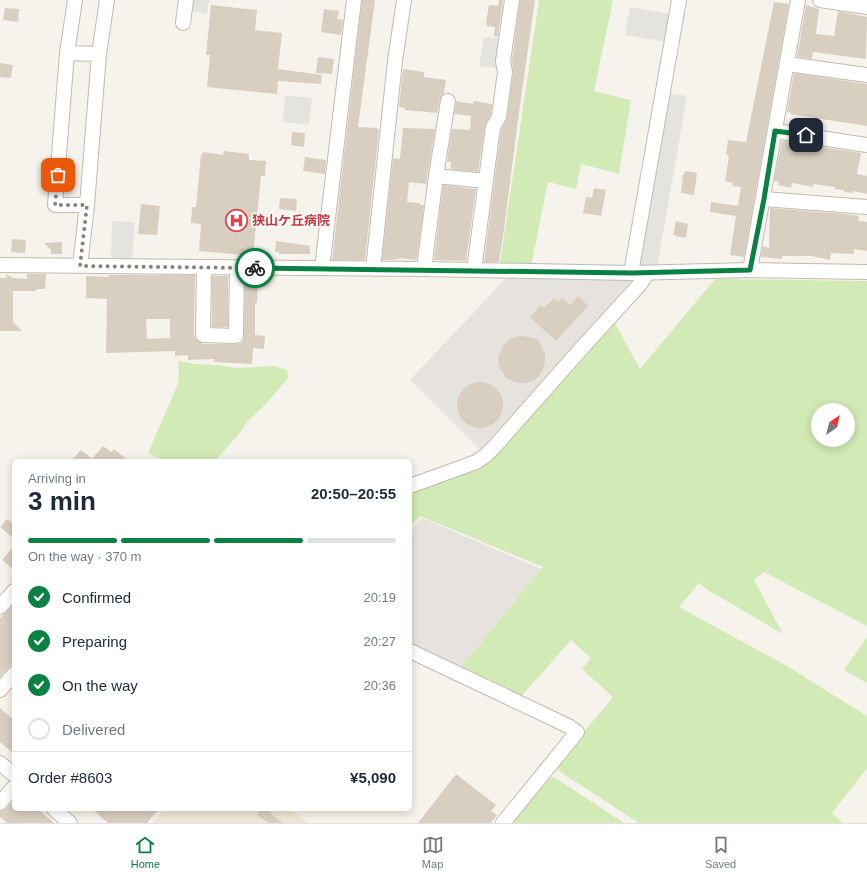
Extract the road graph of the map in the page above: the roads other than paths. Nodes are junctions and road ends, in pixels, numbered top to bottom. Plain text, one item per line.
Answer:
1 (75, 0) edge
2 (107, 0) edge
3 (186, 0) edge
4 (354, 0) edge
5 (404, 0) edge
6 (512, 0) edge
7 (679, 0) edge
8 (798, 0) edge
9 (820, 0) edge
10 (867, 7) edge
11 (183, 23) dead end
12 (67, 53) junction
13 (99, 54) junction
14 (787, 64) junction
15 (867, 75) edge
16 (448, 101) dead end
17 (775, 131) junction
18 (867, 145) edge
19 (436, 176) junction
20 (486, 181) junction
21 (764, 199) junction
22 (87, 205) junction
23 (867, 207) edge
24 (0, 265) edge
25 (80, 266) junction
26 (204, 267) junction
27 (237, 267) junction
28 (322, 268) junction
29 (372, 269) junction
30 (424, 269) junction
31 (474, 270) junction
32 (750, 270) junction
33 (867, 272) edge
34 (632, 273) junction
35 (647, 273) junction
36 (412, 485) edge
37 (12, 594) edge
38 (0, 607) edge
39 (412, 652) edge
40 (12, 676) edge
41 (0, 690) edge
42 (0, 763) edge
43 (12, 773) edge
44 (12, 789) edge
45 (0, 803) edge
46 (56, 811) edge
47 (70, 823) edge
48 (503, 823) edge

1 - 12 street
2 - 13 street
3 - 11 street
4 - 28 street
5 - 29 street
6 - 20 street
7 - 34 street
8 - 14 street
9 - 10 street
12 - 13 street
12 - 22 street
13 - 22 street
14 - 15 street
14 - 17 street
16 - 19 street
17 - 18 street
17 - 21 street
19 - 20 street
19 - 30 street
20 - 31 street
21 - 23 street
21 - 32 street
22 - 25 street
24 - 25 street
25 - 26 street
26 - 27 street
26 - 27 street
27 - 28 street
28 - 29 street
29 - 30 street
30 - 31 street
31 - 34 street
32 - 33 street
32 - 35 street
34 - 35 street
35 - 36 street
37 - 38 street
39 - 48 street
40 - 41 street
42 - 43 street
44 - 45 street
46 - 47 street

